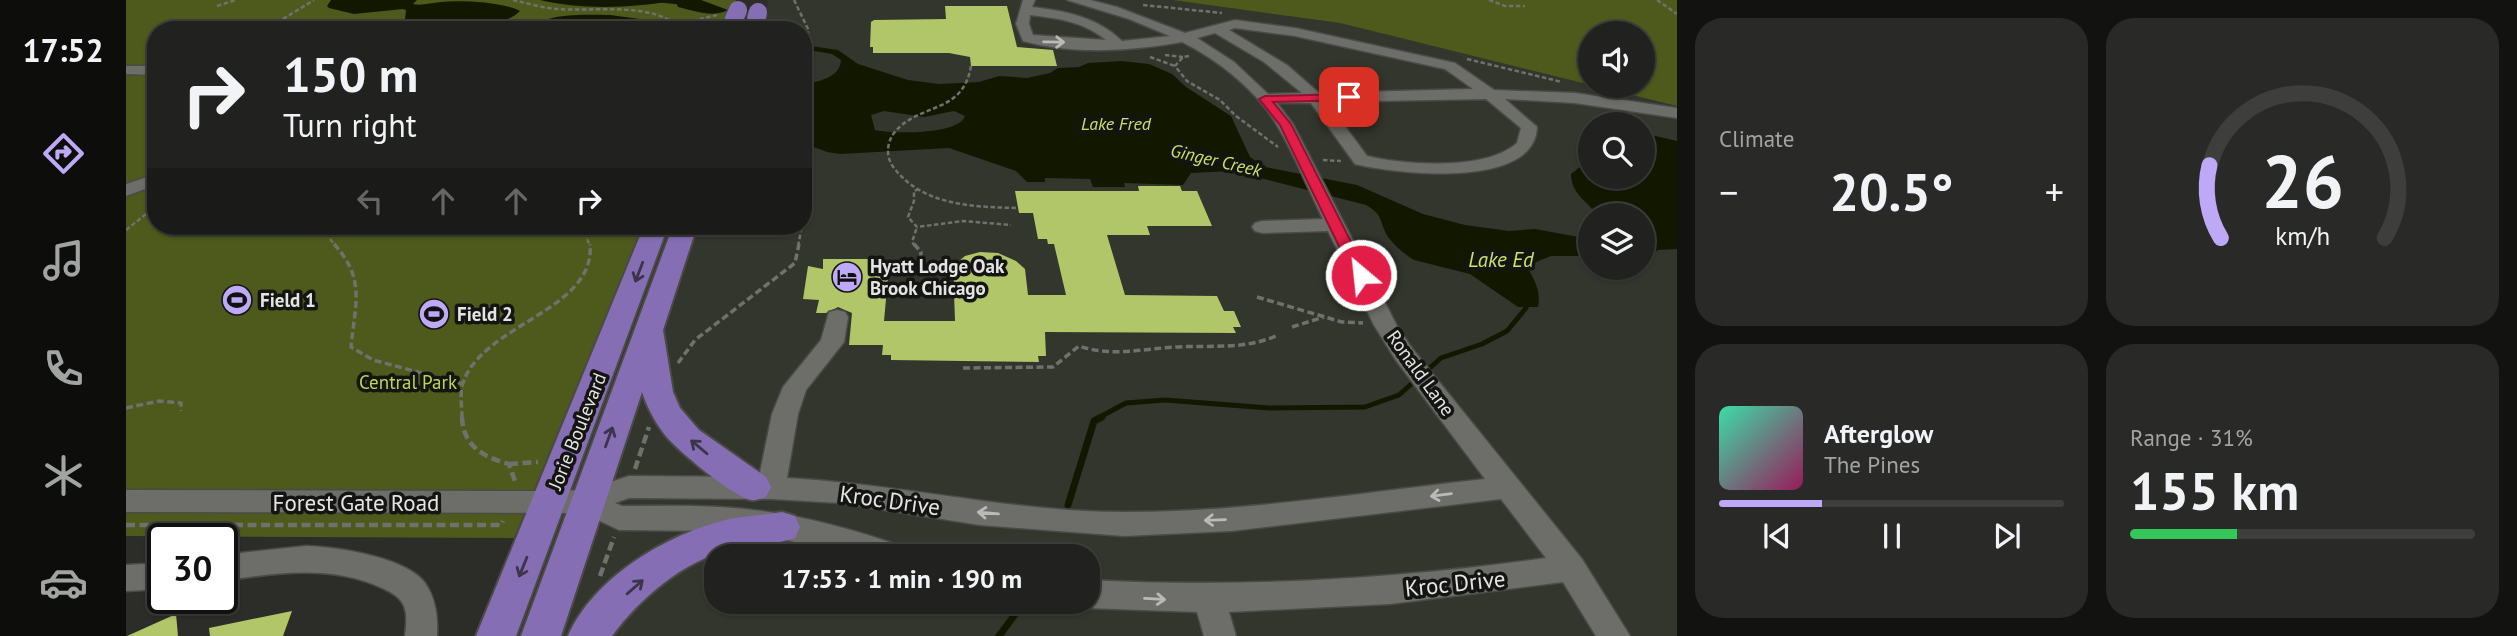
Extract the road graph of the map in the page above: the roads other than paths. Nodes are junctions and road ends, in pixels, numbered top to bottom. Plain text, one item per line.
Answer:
1 (1073, 0) edge
2 (1027, 5) edge
3 (1202, 20) dead end
4 (1235, 24) junction
5 (1217, 29) junction
6 (1182, 38) junction
7 (1118, 45) junction
8 (126, 70) edge
9 (147, 71) edge
10 (1488, 93) junction
11 (1316, 98) junction
12 (1265, 99) junction
13 (1677, 113) edge
14 (1309, 163) joint
15 (147, 182) edge
16 (126, 190) edge
17 (1335, 225) junction
18 (1262, 227) dead end
19 (653, 235) edge
20 (682, 235) edge
21 (837, 317) dead end
22 (650, 328) junction
23 (763, 487) junction
24 (1509, 488) junction
25 (126, 501) edge
26 (586, 501) junction
27 (549, 503) junction
28 (782, 527) junction
29 (856, 544) edge
30 (238, 566) edge
31 (1571, 568) junction
32 (147, 577) edge
33 (126, 578) edge
34 (1100, 595) edge
35 (1209, 598) junction
36 (421, 636) edge
37 (496, 636) edge
38 (541, 636) edge
39 (588, 636) edge
40 (1220, 636) edge
41 (1614, 636) edge

1 - 6 street, Ronald Lane
2 - 7 street
2 -> 7 street
3 - 4 street
4 - 5 street
4 - 10 street
5 - 6 street
5 - 11 street
6 - 7 street
6 - 12 street, Ronald Lane
8 - 9 street
10 - 11 street
10 - 11 street
10 - 13 street
11 - 12 street
12 - 14 street, Ronald Lane
14 - 17 street, Ronald Lane
15 - 16 street
17 - 18 street
17 - 24 street, Ronald Lane
19 -> 27 main road, Jorie Boulevard
20 - 22 main road, Jorie Boulevard
21 - 23 street
23 -> 22 main road
26 -> 22 main road, Jorie Boulevard
24 -> 23 street, Kroc Drive
23 - 26 street, Kroc Drive
24 - 31 street, Ronald Lane
25 - 27 street, Forest Gate Road
26 - 27 street, Forest Gate Road
26 - 28 street
26 - 38 main road, Jorie Boulevard
27 -> 37 main road, Jorie Boulevard
28 - 29 street
39 -> 28 main road
30 - 36 street
31 - 35 street, Kroc Drive
31 - 41 street, Ronald Lane
32 - 33 street
34 -> 35 street, Kroc Drive
35 - 40 street

